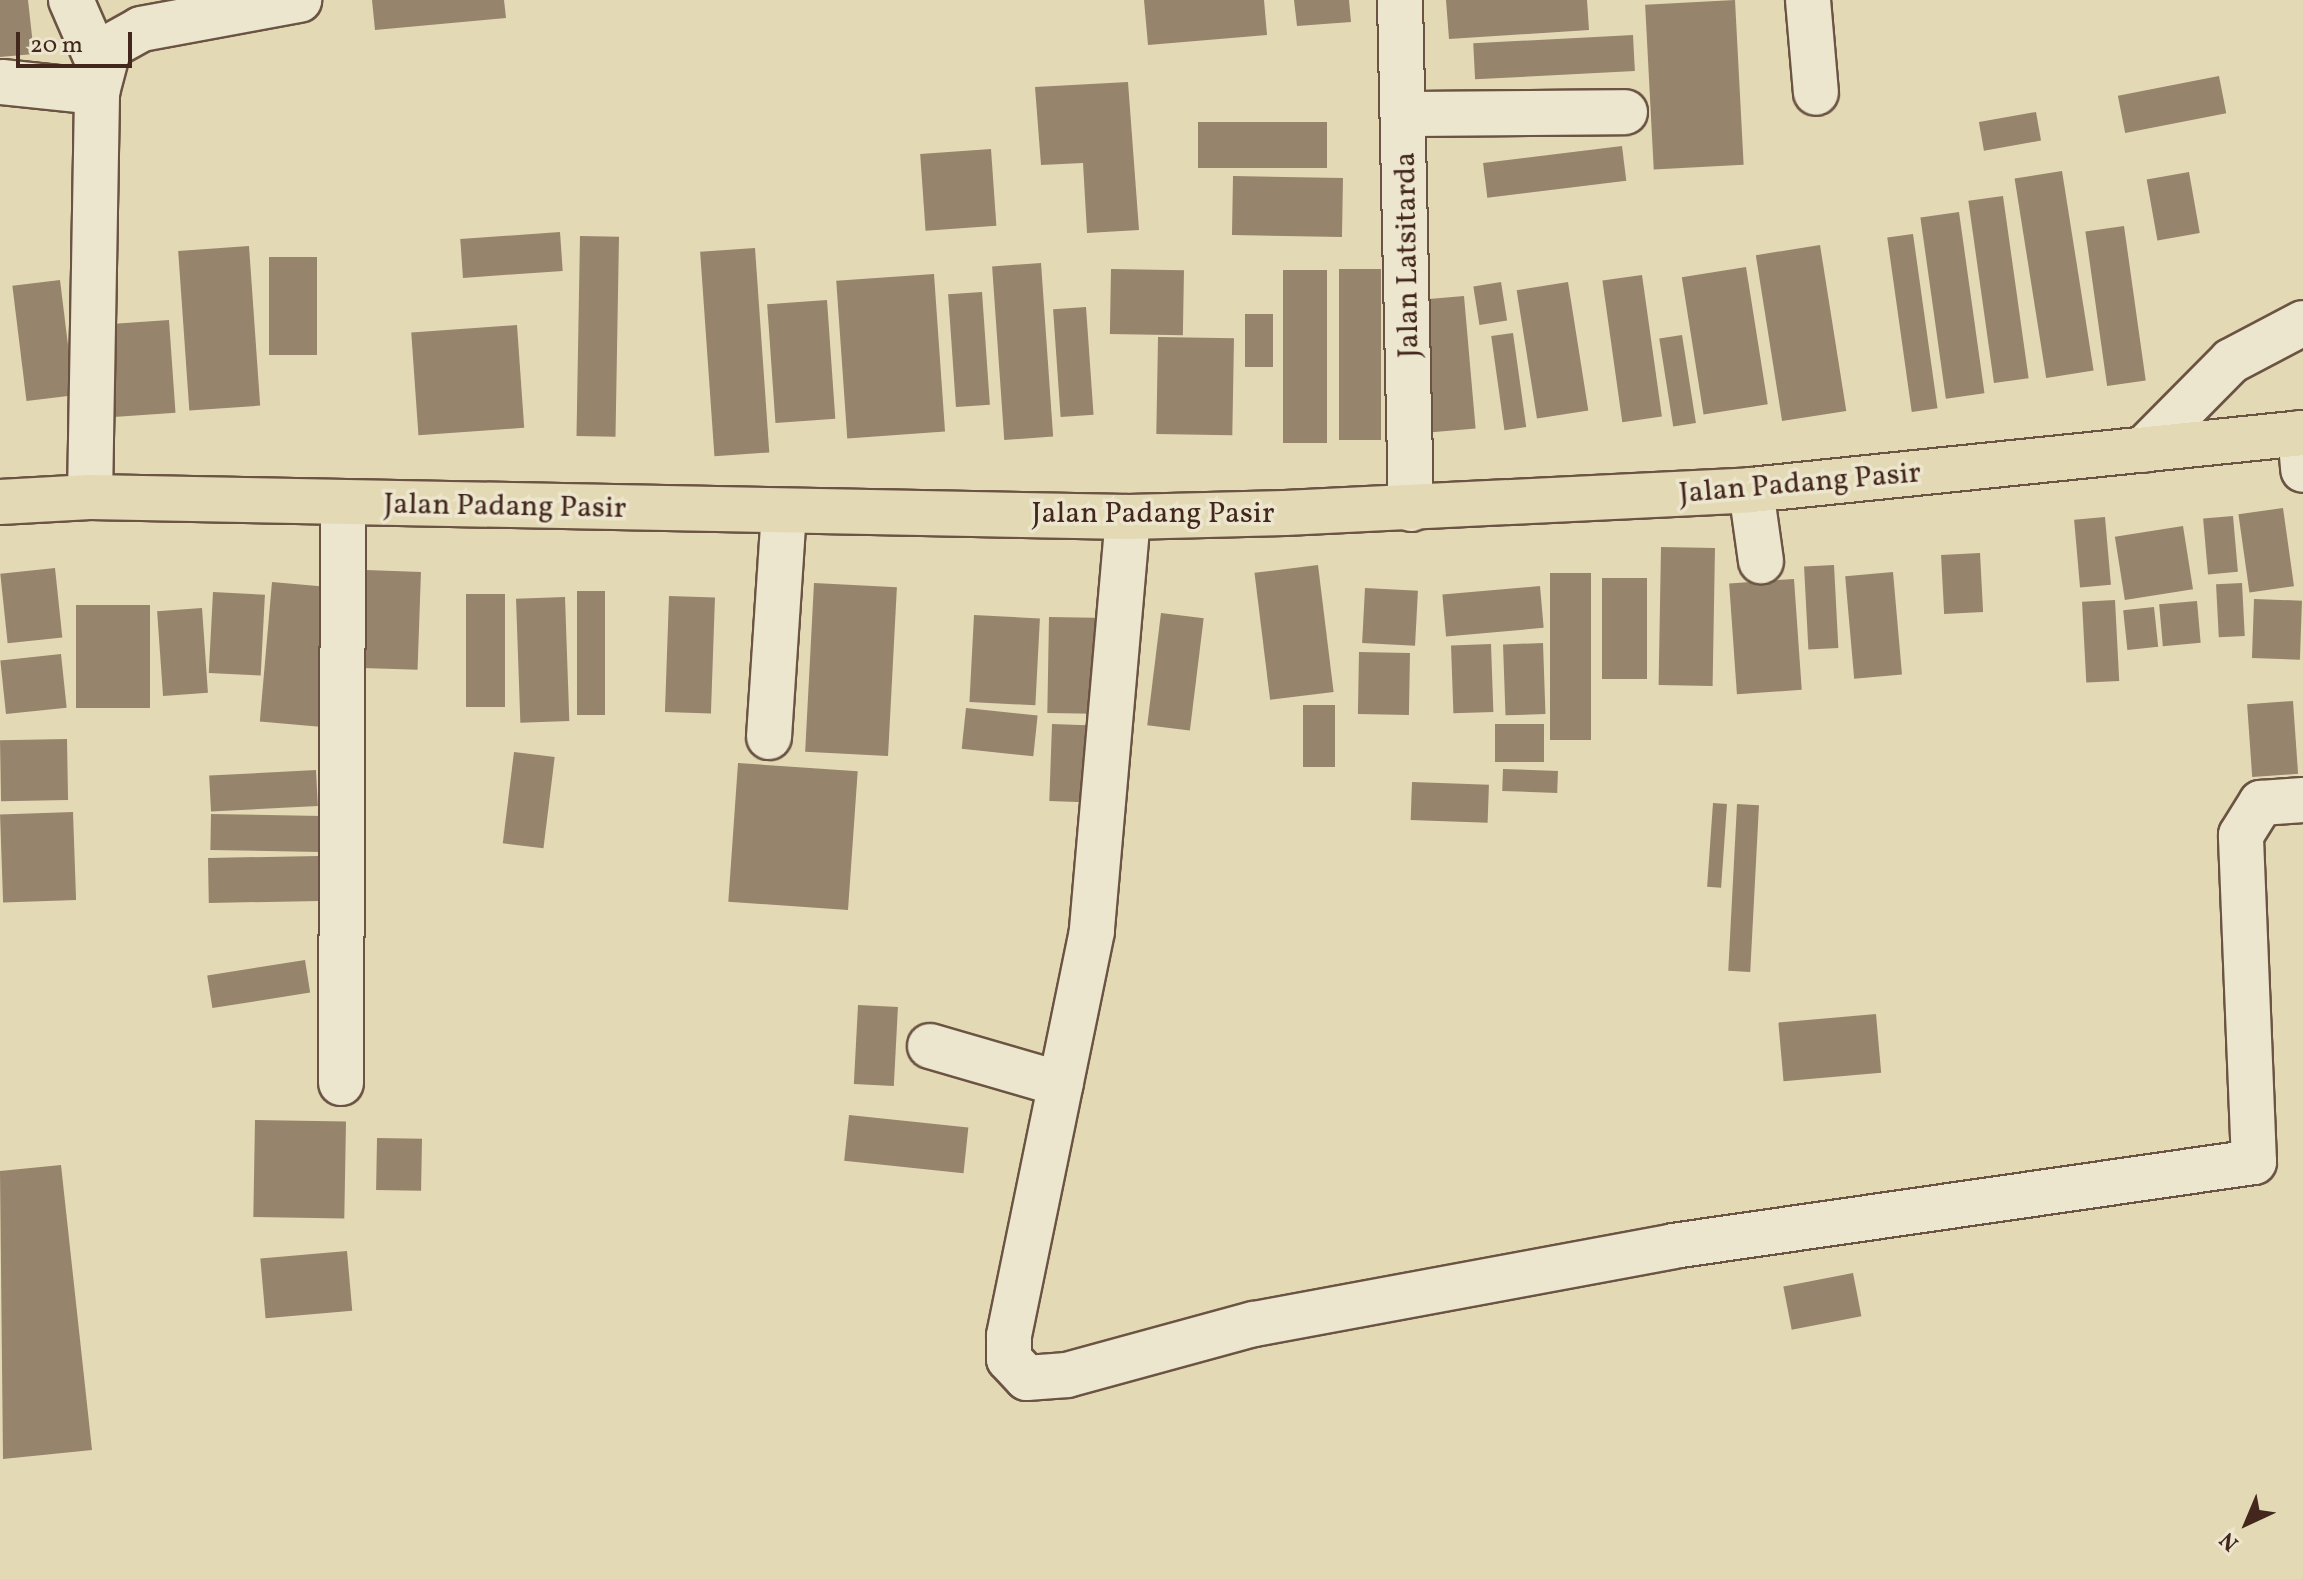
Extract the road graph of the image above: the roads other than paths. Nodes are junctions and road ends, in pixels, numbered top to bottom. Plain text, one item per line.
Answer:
1 (71, 0) edge
2 (299, 0) edge
3 (1400, 0) edge
4 (1808, 0) edge
5 (99, 81) junction
6 (2, 82) edge
7 (1816, 93) dead end
8 (1625, 112) dead end
9 (1405, 114) junction
10 (2303, 323) edge
11 (2302, 445) edge
12 (2143, 450) junction
13 (1751, 490) junction
14 (90, 497) junction
15 (0, 502) edge
16 (343, 505) junction
17 (1411, 509) junction
18 (784, 511) junction
19 (1128, 517) junction
20 (1761, 561) dead end
21 (769, 737) dead end
22 (2303, 800) edge
23 (930, 1046) dead end
24 (341, 1083) dead end
25 (1061, 1084) junction

1 - 5 street
2 - 5 street
3 - 9 street, Jalan Latsitarda
4 - 7 street
5 - 6 street
5 - 14 street
8 - 9 street
9 - 17 street, Jalan Latsitarda
10 - 12 street
11 - 12 highway, Jalan Padang Pasir
12 - 13 highway, Jalan Padang Pasir
13 - 17 highway, Jalan Padang Pasir
13 - 20 street
14 - 15 highway, Jalan Padang Pasir
14 - 16 highway, Jalan Padang Pasir
16 - 18 highway, Jalan Padang Pasir
16 - 24 street
17 - 19 highway, Jalan Padang Pasir
18 - 19 highway, Jalan Padang Pasir
18 - 21 street
19 - 25 street
22 - 25 street
23 - 25 street

